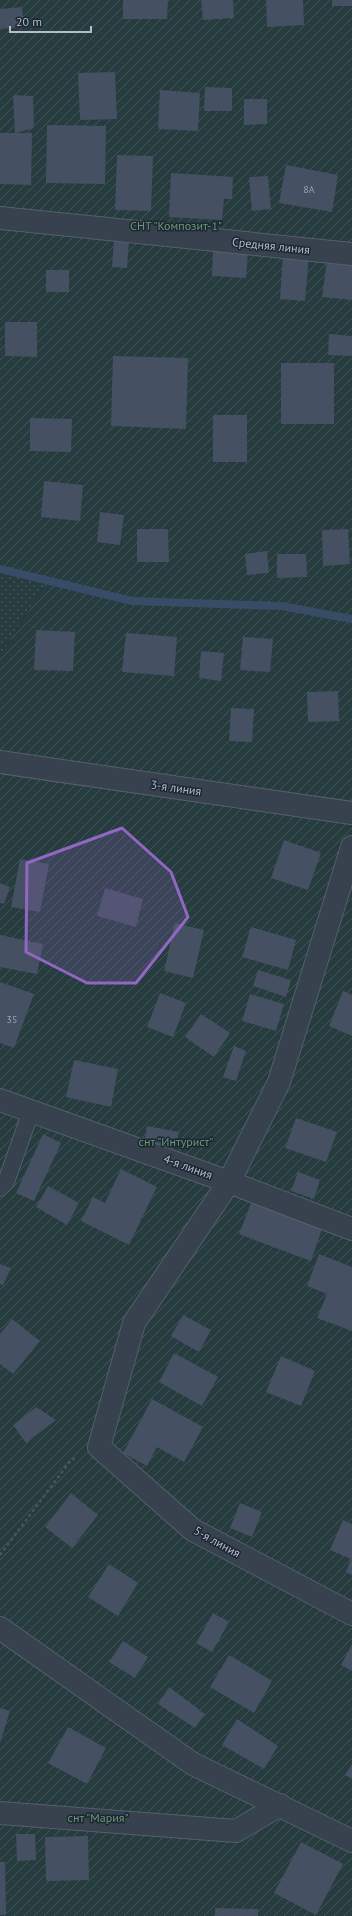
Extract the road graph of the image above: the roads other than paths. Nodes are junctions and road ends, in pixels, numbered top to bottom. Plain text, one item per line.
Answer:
1 (0, 218) edge
2 (352, 254) edge
3 (0, 762) edge
4 (352, 813) edge
5 (352, 847) edge
6 (0, 1100) edge
7 (31, 1111) junction
8 (229, 1182) junction
9 (0, 1188) edge
10 (352, 1229) edge
11 (352, 1614) edge
12 (0, 1628) edge
13 (280, 1805) junction
14 (0, 1813) edge
15 (352, 1841) edge

1 - 2 street, Средняя линия
3 - 4 street, 3-я линия
5 - 8 street
6 - 7 street, 4-я линия
7 - 8 street, 4-я линия
7 - 9 lane
8 - 10 street, 4-я линия
8 - 11 street, 5-я линия
12 - 13 street
13 - 14 street
13 - 15 street

